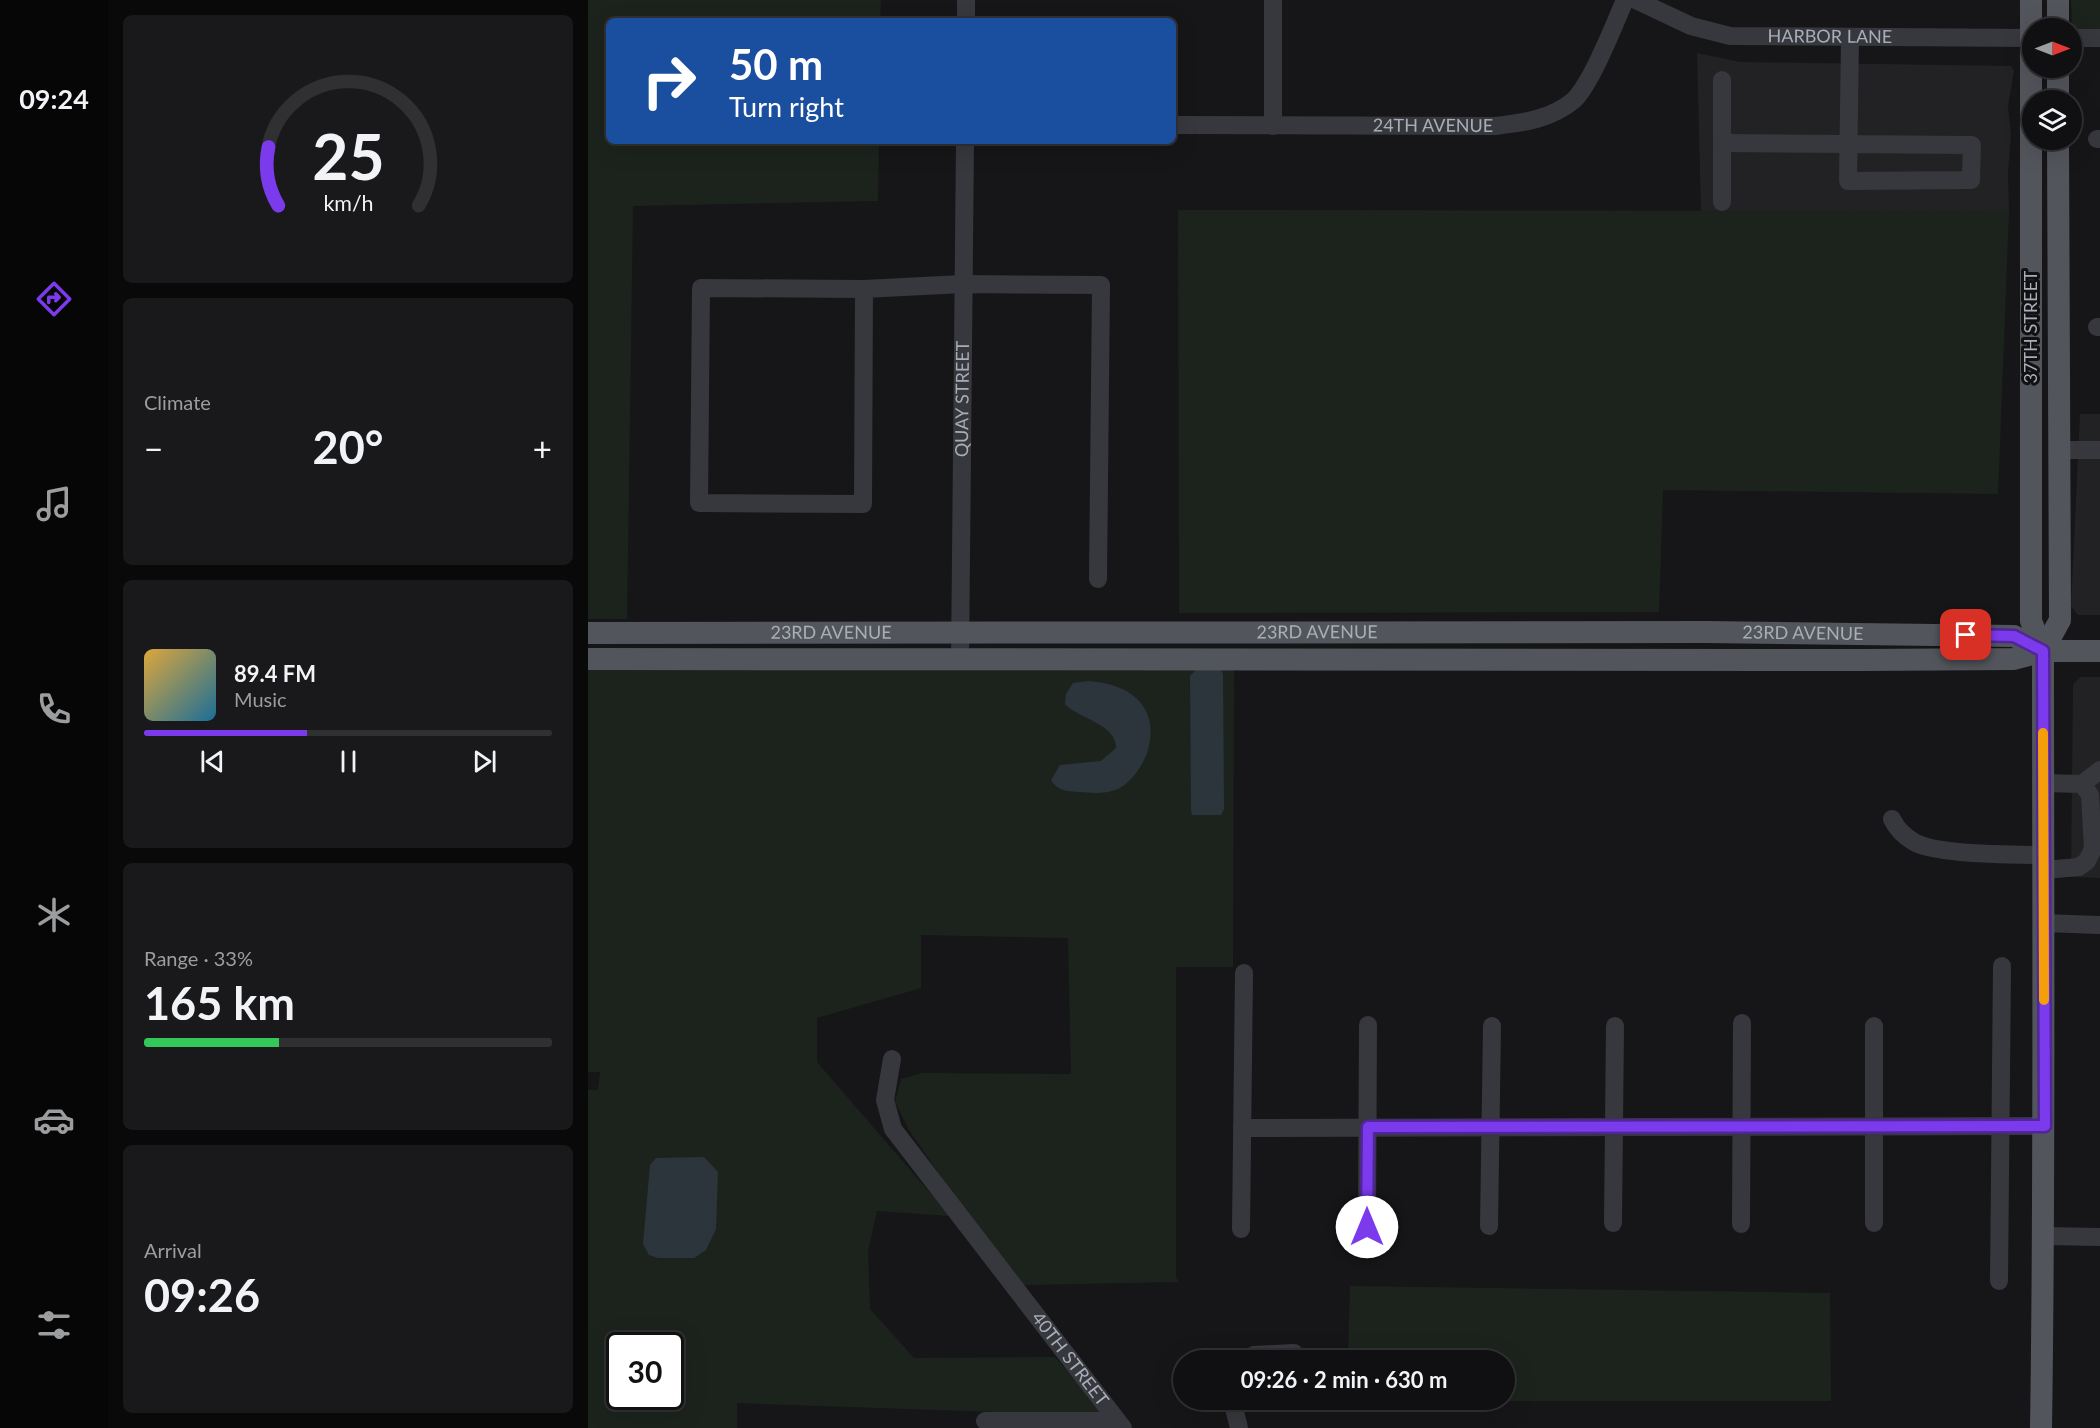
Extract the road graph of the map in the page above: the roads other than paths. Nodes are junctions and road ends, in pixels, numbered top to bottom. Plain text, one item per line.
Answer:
1 (966, 0) edge
2 (1273, 0) edge
3 (1625, 0) edge
4 (1636, 0) edge
5 (2031, 0) edge
6 (2058, 0) edge
7 (966, 18) edge
8 (2031, 18) edge
9 (2058, 18) edge
10 (1850, 37) junction
11 (2022, 38) edge
12 (2082, 38) edge
13 (2100, 38) edge
14 (2032, 78) edge
15 (1722, 80) dead end
16 (1176, 125) edge
17 (1273, 126) junction
18 (1722, 143) junction
19 (965, 144) edge
20 (1848, 145) junction
21 (2058, 150) edge
22 (1722, 202) dead end
23 (2059, 234) junction
24 (2031, 235) junction
25 (963, 284) junction
26 (864, 289) junction
27 (2060, 450) junction
28 (2100, 450) edge
29 (1098, 579) dead end
30 (588, 633) edge
31 (961, 634) junction
32 (2043, 651) junction
33 (2100, 651) edge
34 (588, 659) edge
35 (960, 659) junction
36 (2100, 770) edge
37 (2044, 783) junction
38 (2082, 784) junction
39 (1892, 819) dead end
40 (2045, 862) junction
41 (2043, 922) junction
42 (2100, 925) edge
43 (2002, 966) dead end
44 (1244, 973) dead end
45 (1743, 1023) dead end
46 (1368, 1025) dead end
47 (1492, 1026) dead end
48 (1615, 1026) dead end
49 (1874, 1026) dead end
50 (892, 1059) dead end
51 (1615, 1125) junction
52 (1742, 1126) junction
53 (1874, 1126) junction
54 (2001, 1126) junction
55 (2045, 1126) junction
56 (1368, 1127) junction
57 (1490, 1127) junction
58 (1242, 1128) junction
59 (1613, 1223) dead end
60 (1874, 1223) dead end
61 (1741, 1224) dead end
62 (1490, 1226) dead end
63 (1367, 1227) dead end
64 (1242, 1229) dead end
65 (2044, 1236) junction
66 (2100, 1238) edge
67 (1999, 1281) dead end
68 (1234, 1410) edge
69 (985, 1420) dead end
70 (1120, 1425) edge
71 (1239, 1428) edge
72 (2041, 1428) edge

1 - 7 street
2 - 17 street
3 - 17 street, 24TH AVENUE
4 - 10 street, HARBOR LANE
5 - 8 main road, 37TH STREET
6 - 9 main road
10 - 11 street, HARBOR LANE
10 - 20 street
12 - 13 street
14 - 24 main road, 37TH STREET
15 - 18 street
16 - 17 street, 24TH AVENUE
18 - 20 street
18 - 22 street
19 - 25 street, QUAY STREET
20 - 20 street
21 - 23 main road, 37TH STREET
23 - 24 main road
23 - 27 main road, 37TH STREET
24 - 32 main road, 37TH STREET
25 - 26 street
25 - 29 street
25 - 31 street, QUAY STREET
26 - 26 street
27 - 28 street
27 - 32 main road, 37TH STREET
30 - 31 main road, 23RD AVENUE
31 - 32 main road, 23RD AVENUE
31 - 35 street, QUAY STREET
32 - 33 main road, 23RD AVENUE
32 - 35 main road, 23RD AVENUE
32 - 37 main road, 37TH STREET
34 - 35 main road, 23RD AVENUE
36 - 38 street
37 - 38 street
37 - 40 main road, 37TH STREET
38 - 40 street
39 - 40 street
40 - 41 main road, 37TH STREET
41 - 42 street
41 - 55 main road, 37TH STREET
43 - 54 street
44 - 58 street
45 - 52 street
46 - 56 street
47 - 57 street
48 - 51 street
49 - 53 street
50 - 70 street, 40TH STREET
51 - 52 street
51 - 57 street
51 - 59 street
52 - 53 street
52 - 61 street
53 - 54 street
53 - 60 street
54 - 55 street
54 - 67 street
55 - 65 main road, 37TH STREET
56 - 57 street
56 - 58 street
56 - 63 street
57 - 62 street
58 - 64 street
65 - 66 street
65 - 72 main road, 37TH STREET
68 - 71 street
69 - 70 street, 40TH STREET

